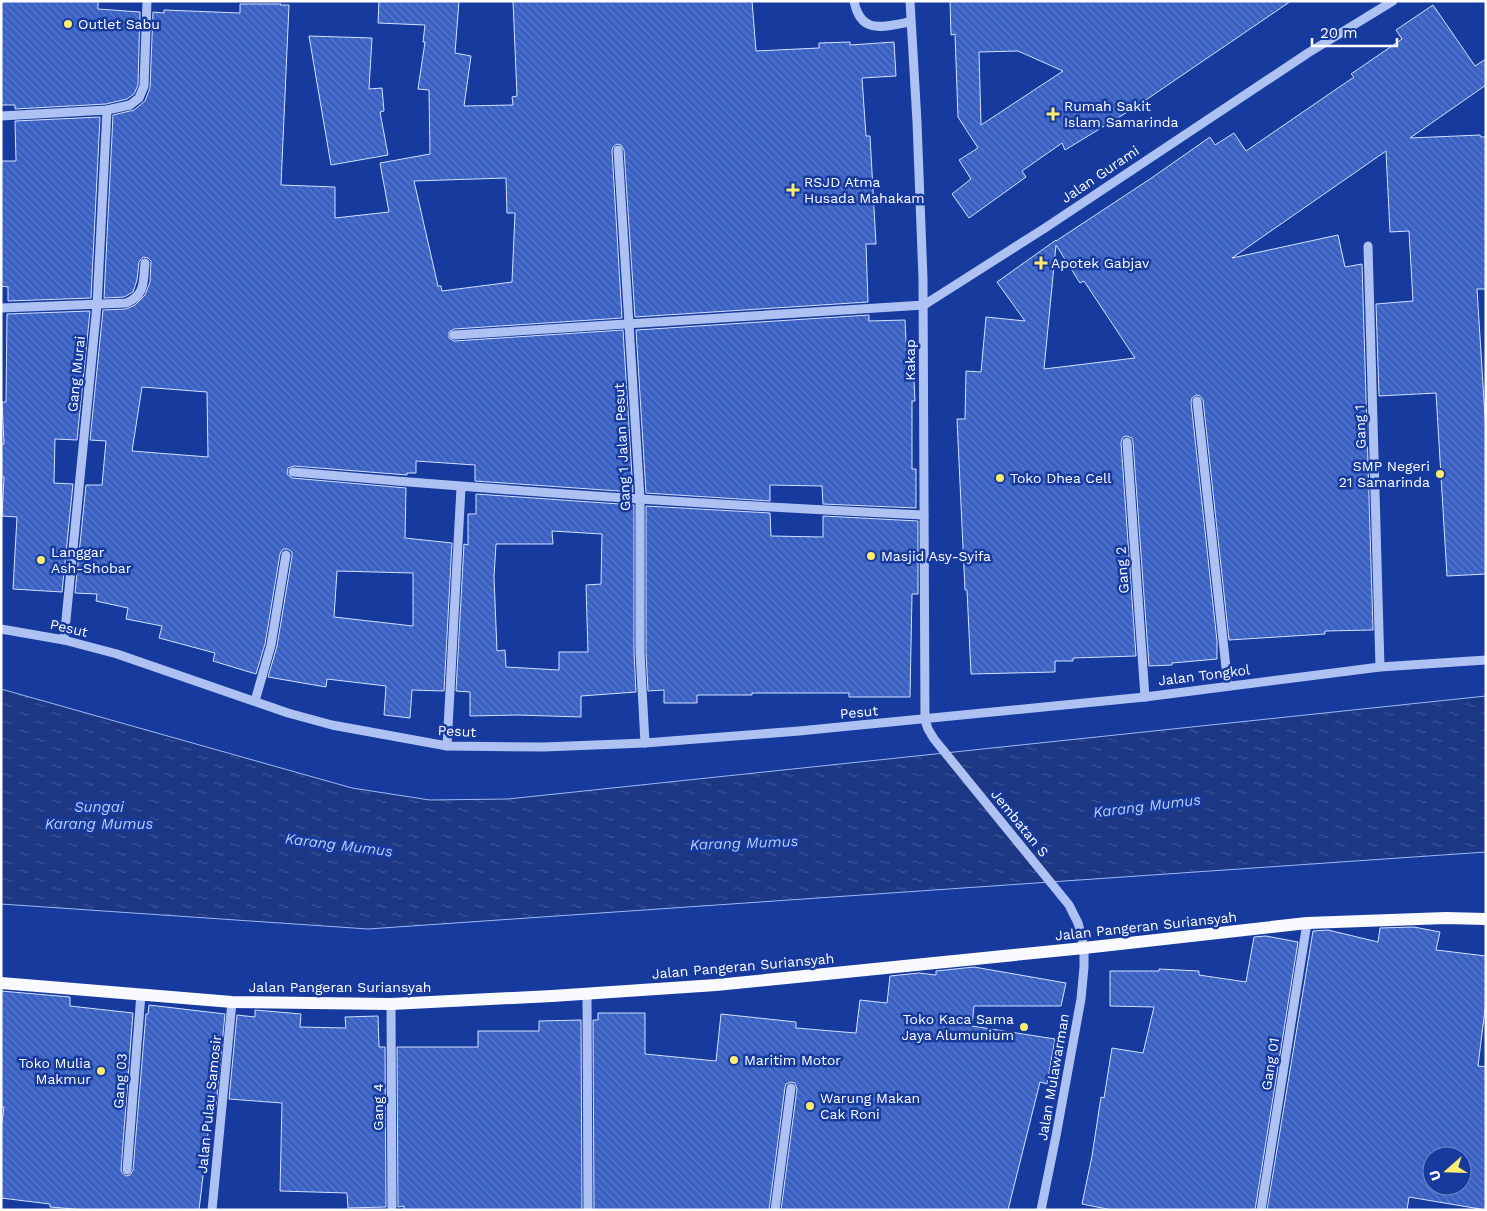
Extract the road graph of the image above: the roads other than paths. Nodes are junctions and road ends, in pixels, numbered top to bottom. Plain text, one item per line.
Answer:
1 (147, 1) edge
2 (854, 1) edge
3 (910, 1) edge
4 (1393, 1) edge
5 (910, 22) junction
6 (107, 110) junction
7 (1, 116) edge
8 (618, 150) dead end
9 (1368, 246) dead end
10 (145, 263) dead end
11 (97, 305) junction
12 (924, 305) junction
13 (1, 308) edge
14 (629, 324) junction
15 (454, 335) dead end
16 (1197, 401) dead end
17 (1127, 442) dead end
18 (293, 472) dead end
19 (461, 488) junction
20 (640, 499) junction
21 (924, 515) junction
22 (286, 555) dead end
23 (1, 629) edge
24 (64, 640) junction
25 (1486, 660) edge
26 (1380, 667) junction
27 (1228, 686) junction
28 (1146, 696) junction
29 (255, 701) junction
30 (925, 720) junction
31 (645, 743) junction
32 (447, 746) junction
33 (1486, 919) edge
34 (1307, 923) junction
35 (1084, 948) junction
36 (1, 983) edge
37 (141, 994) junction
38 (587, 994) junction
39 (232, 1002) junction
40 (391, 1004) junction
41 (791, 1088) dead end
42 (127, 1170) dead end
43 (212, 1210) edge
44 (392, 1210) edge
45 (588, 1210) edge
46 (775, 1210) edge
47 (1041, 1210) edge
48 (1261, 1210) edge

1 - 6 street
2 - 5 street
3 - 5 street, Kakap
4 - 12 street, Jalan Gurami
5 - 12 street, Kakap
6 - 7 street
6 - 11 street, Gang Murai
8 - 14 street, Gang 1 Jalan Pesut
9 - 26 street, Gang 1
10 - 11 street
11 - 13 street
11 - 24 street, Gang Murai
12 - 14 street
12 - 21 street, Kakap
14 - 15 street
14 - 20 street, Gang 1 Jalan Pesut
16 - 27 street
17 - 28 street, Gang 2
18 - 19 street
19 - 20 street
19 - 32 street
20 - 21 street
20 - 31 street, Gang 1 Jalan Pesut
21 - 30 street, Kakap
22 - 29 street
23 - 24 street, Pesut
24 - 29 street, Pesut
25 - 26 street, Jalan Tongkol
26 - 27 street, Jalan Tongkol
27 - 28 street, Jalan Tongkol
28 - 30 street, Jalan Tongkol
29 - 32 street, Pesut
30 - 31 street, Pesut
30 - 35 street, Jembatan S
31 - 32 street, Pesut
33 - 34 main road, Jalan Pangeran Suriansyah
34 - 35 main road, Jalan Pangeran Suriansyah
34 - 48 street, Gang 01
35 - 38 main road, Jalan Pangeran Suriansyah
35 - 47 street, Jalan Mulawarman
36 - 37 main road, Jalan Pangeran Suriansyah
37 - 39 main road, Jalan Pangeran Suriansyah
37 - 42 street, Gang 03
38 - 40 main road, Jalan Pangeran Suriansyah
38 - 45 street
39 - 40 main road, Jalan Pangeran Suriansyah
39 - 43 street, Jalan Pulau Samosir
40 - 44 street, Gang 4
41 - 46 street

